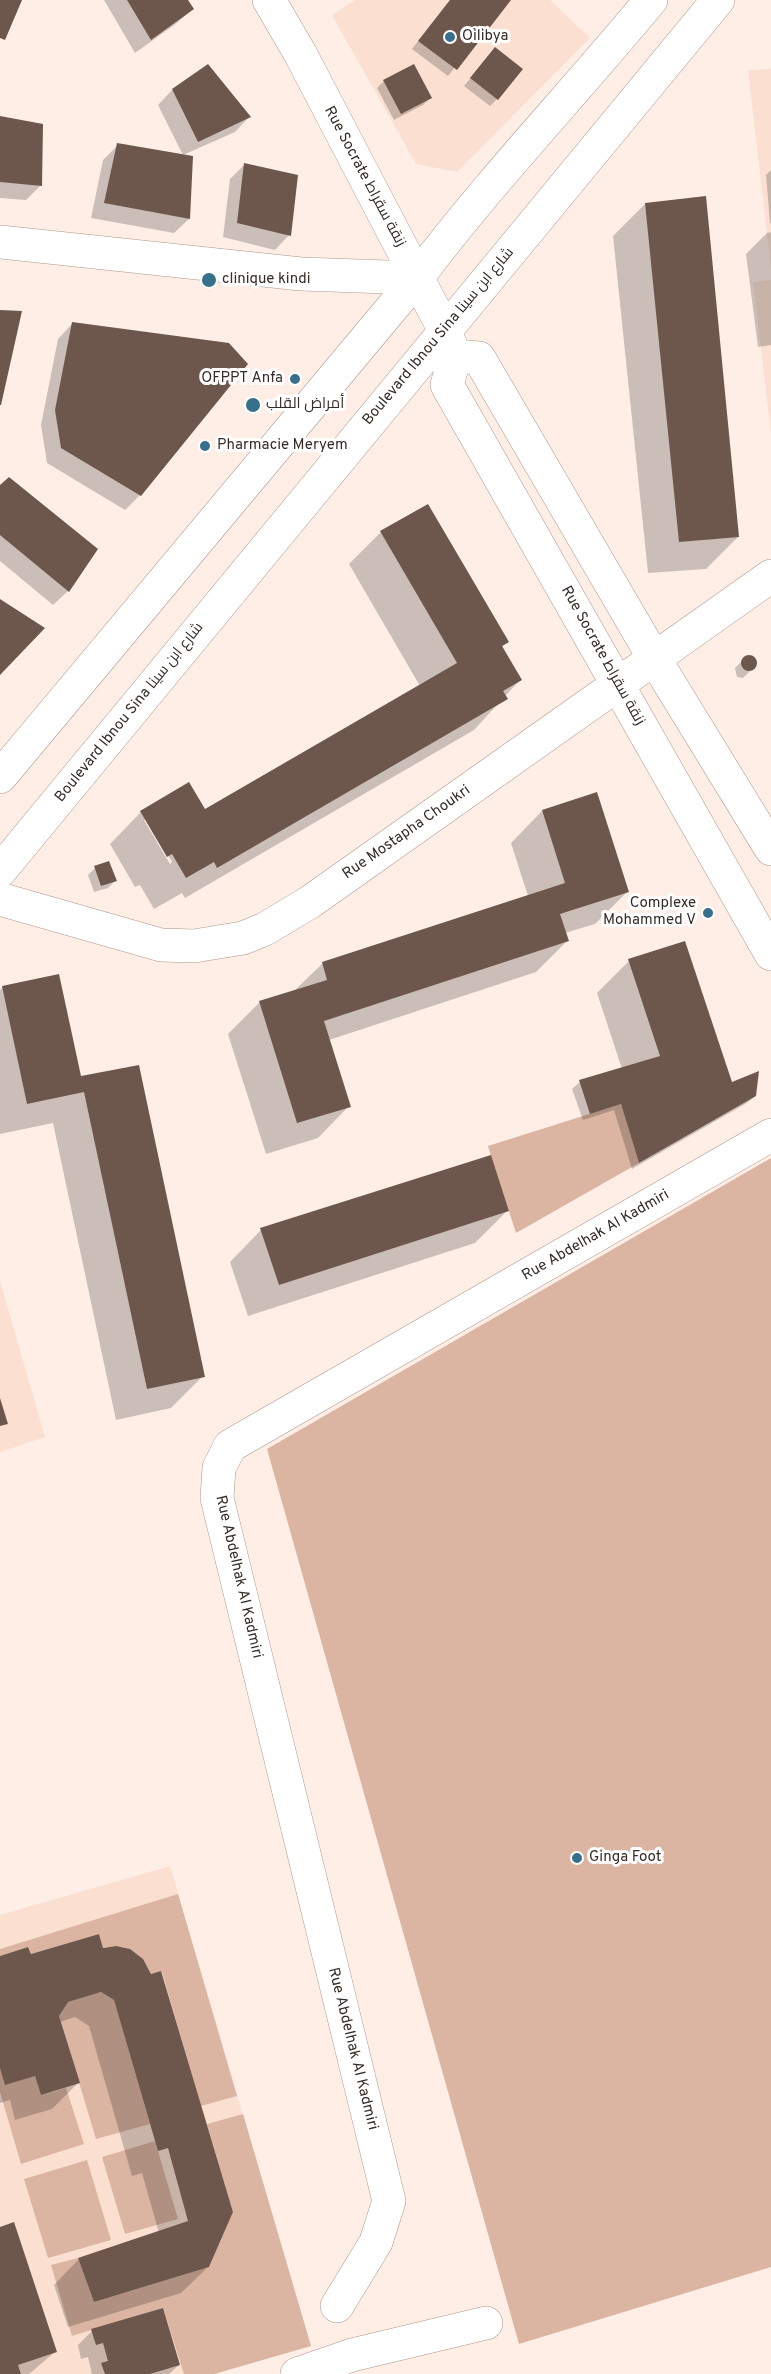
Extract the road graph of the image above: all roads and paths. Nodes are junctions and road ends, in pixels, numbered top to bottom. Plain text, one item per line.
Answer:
1 (269, 0) edge
2 (651, 0) edge
3 (718, 0) edge
4 (0, 242) edge
5 (417, 278) junction
6 (450, 343) junction
7 (771, 576) edge
8 (654, 658) junction
9 (618, 685) junction
10 (0, 777) edge
11 (771, 849) edge
12 (0, 871) edge
13 (0, 898) edge
14 (771, 954) edge
15 (771, 1135) edge
16 (337, 2306) dead end
17 (486, 2323) dead end
18 (297, 2374) edge

1 - 5 street, Rue Socrate زنقة سقراط
2 - 5 street
3 - 6 street, Boulevard Ibnou Sina شارع ابن سينا
4 - 5 street
5 - 6 street, Rue Socrate زنقة سقراط
5 - 10 street
6 - 8 street
6 - 9 street, Rue Socrate زنقة سقراط
6 - 12 street, Boulevard Ibnou Sina شارع ابن سينا
7 - 8 street, Rue Mostapha Choukri
8 - 9 street, Rue Mostapha Choukri
8 - 11 street
9 - 13 street, Rue Mostapha Choukri
9 - 14 street, Rue Socrate زنقة سقراط
15 - 16 street, Rue Abdelhak Al Kadmiri
17 - 18 street

